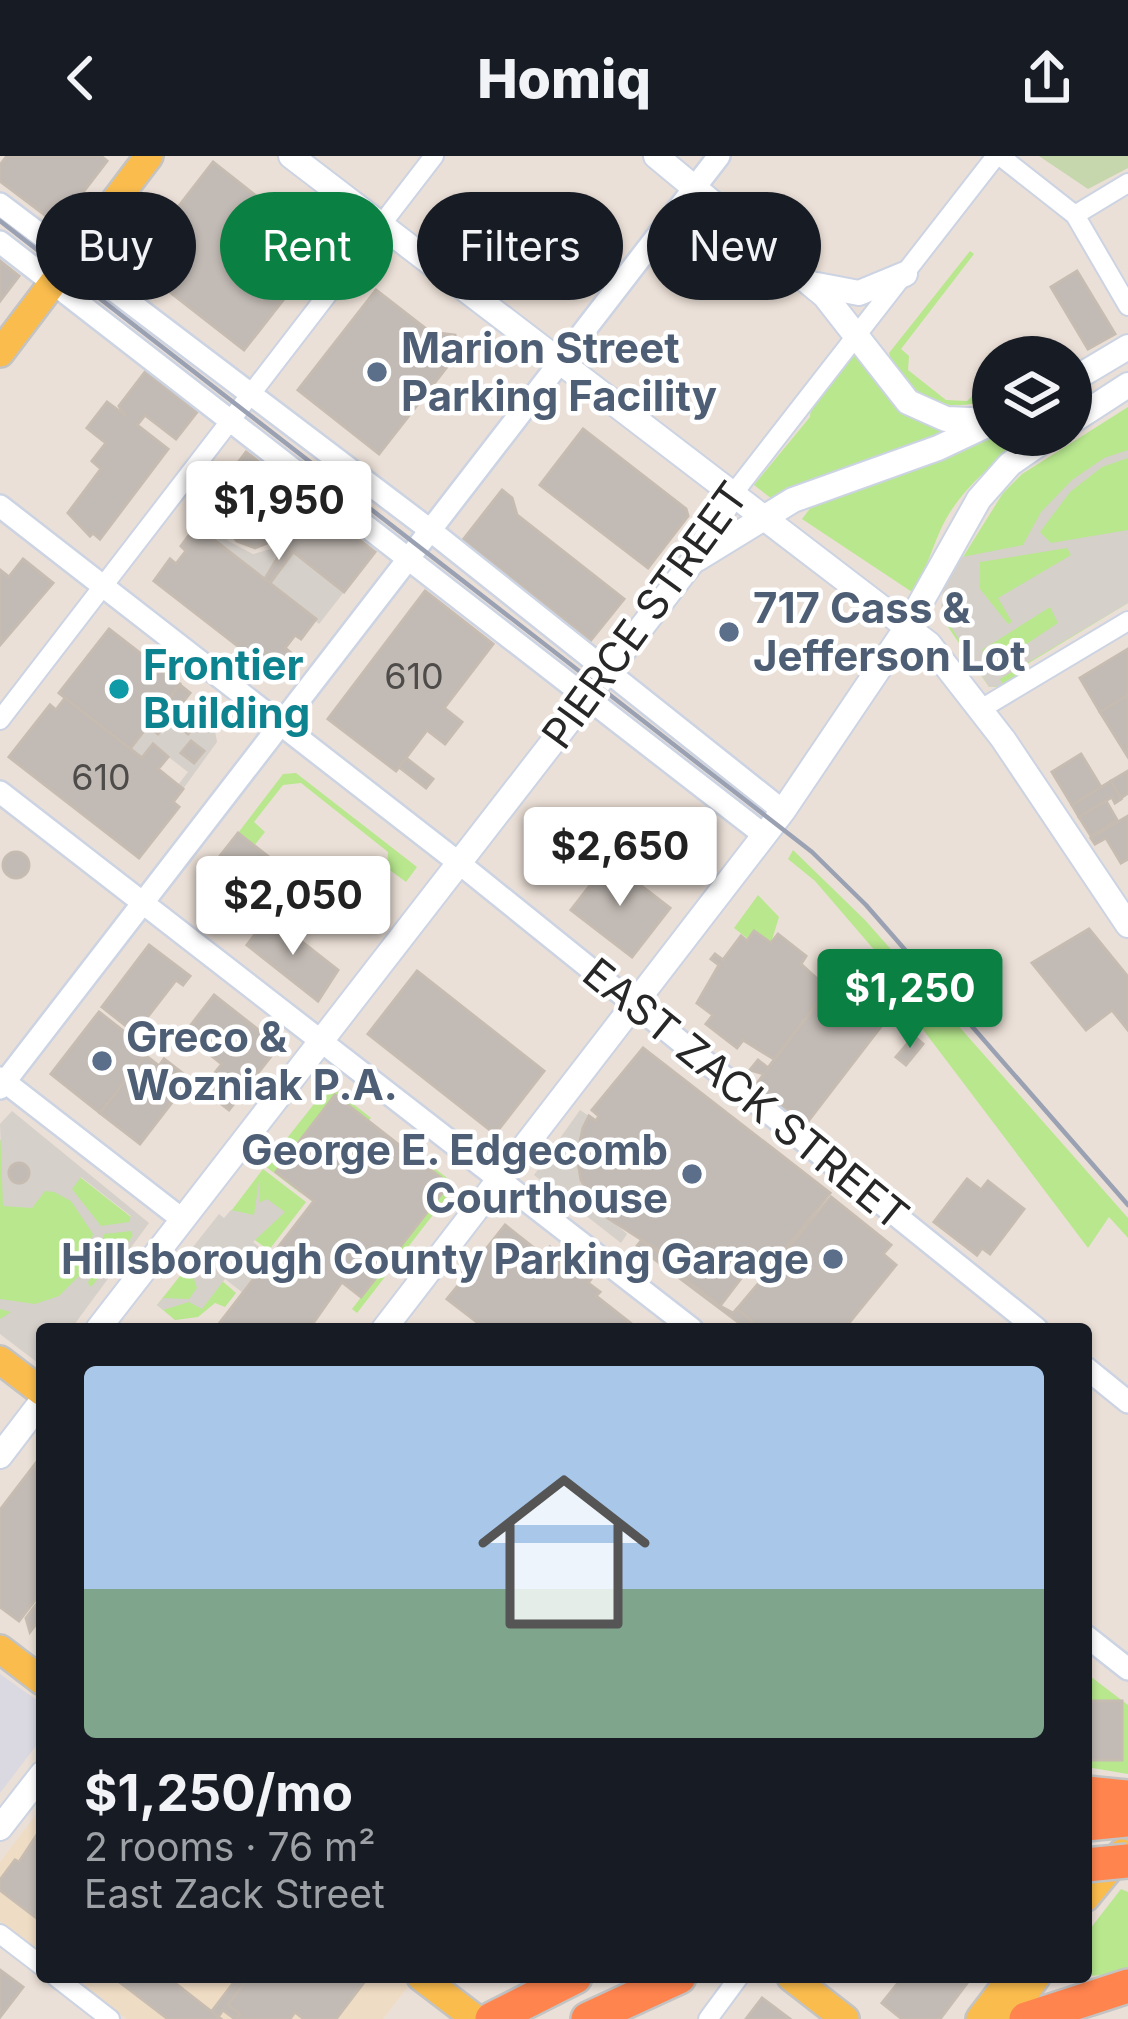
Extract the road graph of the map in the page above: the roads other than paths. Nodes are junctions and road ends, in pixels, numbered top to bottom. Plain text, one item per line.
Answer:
1 (148, 156) edge
2 (290, 156) edge
3 (434, 156) edge
4 (656, 156) edge
5 (719, 156) edge
6 (998, 156) edge
7 (1128, 183) edge
8 (696, 186) junction
9 (122, 192) edge
10 (337, 192) edge
11 (703, 192) edge
12 (0, 204) edge
13 (393, 210) edge
14 (1075, 215) junction
15 (36, 232) edge
16 (393, 235) edge
17 (0, 242) edge
18 (36, 271) edge
19 (905, 274) junction
20 (821, 286) edge
21 (821, 294) edge
22 (41, 300) edge
23 (72, 300) edge
24 (126, 300) edge
25 (324, 300) edge
26 (1128, 306) edge
27 (858, 335) junction
28 (1128, 347) edge
29 (0, 352) edge
30 (560, 363) junction
31 (1092, 368) edge
32 (1128, 385) edge
33 (252, 393) junction
34 (1092, 408) edge
35 (972, 421) edge
36 (230, 422) junction
37 (972, 430) edge
38 (1022, 456) edge
39 (733, 494) junction
40 (0, 506) edge
41 (763, 517) junction
42 (430, 530) junction
43 (408, 558) junction
44 (694, 562) junction
45 (104, 585) junction
46 (1128, 621) edge
47 (907, 627) junction
48 (608, 672) junction
49 (587, 698) junction
50 (981, 709) junction
51 (0, 720) edge
52 (282, 724) junction
53 (0, 792) edge
54 (783, 811) junction
55 (764, 835) junction
56 (459, 862) junction
57 (143, 903) junction
58 (1128, 925) edge
59 (634, 1004) junction
60 (321, 1042) junction
61 (2, 1083) edge
62 (499, 1180) junction
63 (183, 1220) junction
64 (103, 1323) edge
65 (389, 1323) edge
66 (683, 1323) edge
67 (1030, 1323) edge
68 (0, 1360) edge
69 (1092, 1374) edge
70 (36, 1387) edge
71 (1128, 1402) edge
72 (36, 1409) edge
73 (0, 1456) edge
74 (1092, 1641) edge
75 (0, 1648) edge
76 (1128, 1669) edge
77 (36, 1676) edge
78 (36, 1782) edge
79 (1092, 1794) edge
80 (1128, 1797) edge
81 (1128, 1820) edge
82 (1092, 1823) edge
83 (0, 1828) edge
84 (1128, 1845) edge
85 (1128, 1861) edge
86 (1092, 1864) edge
87 (1092, 1890) edge
88 (0, 1934) edge
89 (36, 1961) edge
90 (64, 1983) edge
91 (435, 1983) edge
92 (563, 1983) edge
93 (666, 1983) edge
94 (735, 1983) edge
95 (799, 1983) edge
96 (1007, 1983) edge
97 (1032, 1983) edge
98 (1114, 1990) edge
99 (110, 2019) edge
100 (476, 2019) edge
101 (492, 2019) edge
102 (588, 2019) edge
103 (709, 2019) edge
104 (845, 2019) edge
105 (980, 2019) edge
106 (1007, 2019) edge
107 (1026, 2019) edge

1 - 9 main road
2 - 10 main road
3 - 13 street
4 - 8 main road
5 - 8 street
6 - 14 street
6 - 19 street
7 - 14 street
8 - 11 main road
8 - 30 street
12 - 15 street
14 - 26 street
16 - 30 main road
17 - 18 street
19 - 20 main road
19 - 27 street
21 - 27 main road
22 - 29 main road
23 - 36 street
24 - 33 street
25 - 33 street
27 - 35 main road
27 - 39 street, PIERCE STREET
28 - 31 main road
30 - 39 main road
30 - 42 street
32 - 34 main road
33 - 36 street
33 - 42 street
36 - 43 street
36 - 45 street
37 - 41 main road
38 - 47 main road
39 - 41 main road
39 - 44 main road, PIERCE STREET
40 - 45 street, EAST ZACK STREET
41 - 44 main road
41 - 47 main road
42 - 43 street
42 - 48 street
43 - 49 street
43 - 52 street
44 - 48 main road, PIERCE STREET
45 - 51 street
45 - 52 street, EAST ZACK STREET
46 - 50 street
47 - 50 main road
47 - 54 main road
48 - 49 main road, PIERCE STREET
48 - 54 street
49 - 55 street
49 - 56 main road, PIERCE STREET
50 - 58 main road
52 - 56 street, EAST ZACK STREET
52 - 57 street
53 - 57 street
54 - 55 main road
55 - 59 main road
56 - 59 street, EAST ZACK STREET
56 - 60 main road, PIERCE STREET
57 - 60 street
57 - 61 street
59 - 62 main road
59 - 67 street, EAST ZACK STREET
60 - 62 street
60 - 63 main road, PIERCE STREET
61 - 63 street
62 - 65 main road
62 - 66 street
63 - 64 main road, PIERCE STREET
68 - 70 main road
69 - 71 street
72 - 73 main road
74 - 76 street
75 - 77 main road
78 - 83 main road
79 - 80 highway
81 - 82 highway
84 - 87 main road
85 - 86 highway, bridge
88 - 89 street
90 - 99 street
91 - 100 main road
92 - 101 highway
93 - 102 highway
94 - 103 street
95 - 104 main road
96 - 105 main road
97 - 106 main road
98 - 107 highway

